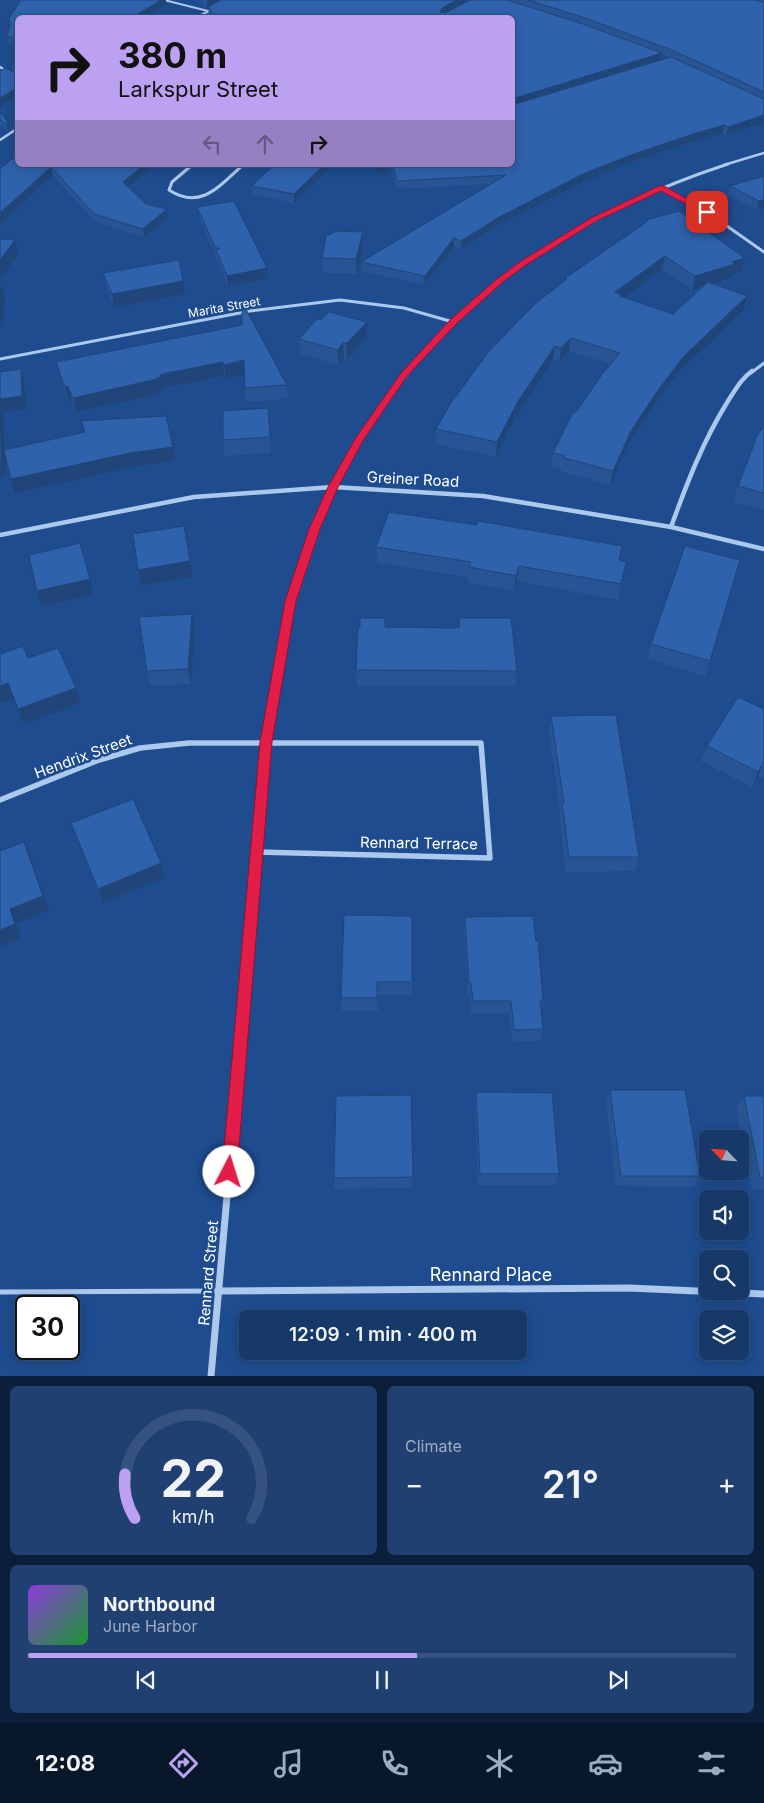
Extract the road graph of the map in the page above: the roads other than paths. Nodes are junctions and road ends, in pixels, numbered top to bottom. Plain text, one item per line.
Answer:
1 (164, 0) edge
2 (215, 7) edge
3 (208, 11) junction
4 (201, 15) edge
5 (0, 67) edge
6 (15, 76) edge
7 (15, 130) edge
8 (0, 140) edge
9 (764, 153) edge
10 (190, 167) edge
11 (241, 167) edge
12 (661, 188) junction
13 (764, 252) edge
14 (453, 322) junction
15 (0, 359) edge
16 (764, 363) edge
17 (333, 487) junction
18 (671, 526) junction
19 (0, 535) edge
20 (764, 549) edge
21 (266, 742) junction
22 (0, 800) edge
23 (257, 852) junction
24 (219, 1291) junction
25 (0, 1292) edge
26 (764, 1294) edge
27 (211, 1376) edge

1 - 3 lane
2 - 3 street
3 - 4 street
5 - 6 street
7 - 8 street
9 - 12 street, Rennard Street
10 - 11 street
12 - 13 street
12 - 14 street, Rennard Street
14 - 15 street, Marita Street
14 - 17 street, Rennard Street
16 - 18 street
17 - 18 street, Greiner Road
17 - 19 street, Greiner Road
17 - 21 street, Rennard Street
18 - 20 street, Greiner Road
21 - 22 street, Hendrix Street
21 - 23 street, Rennard Street
21 - 23 street, Rennard Terrace
23 - 24 street, Rennard Street
24 - 25 lane
24 - 26 street, Rennard Place
24 - 27 street, Rennard Street

